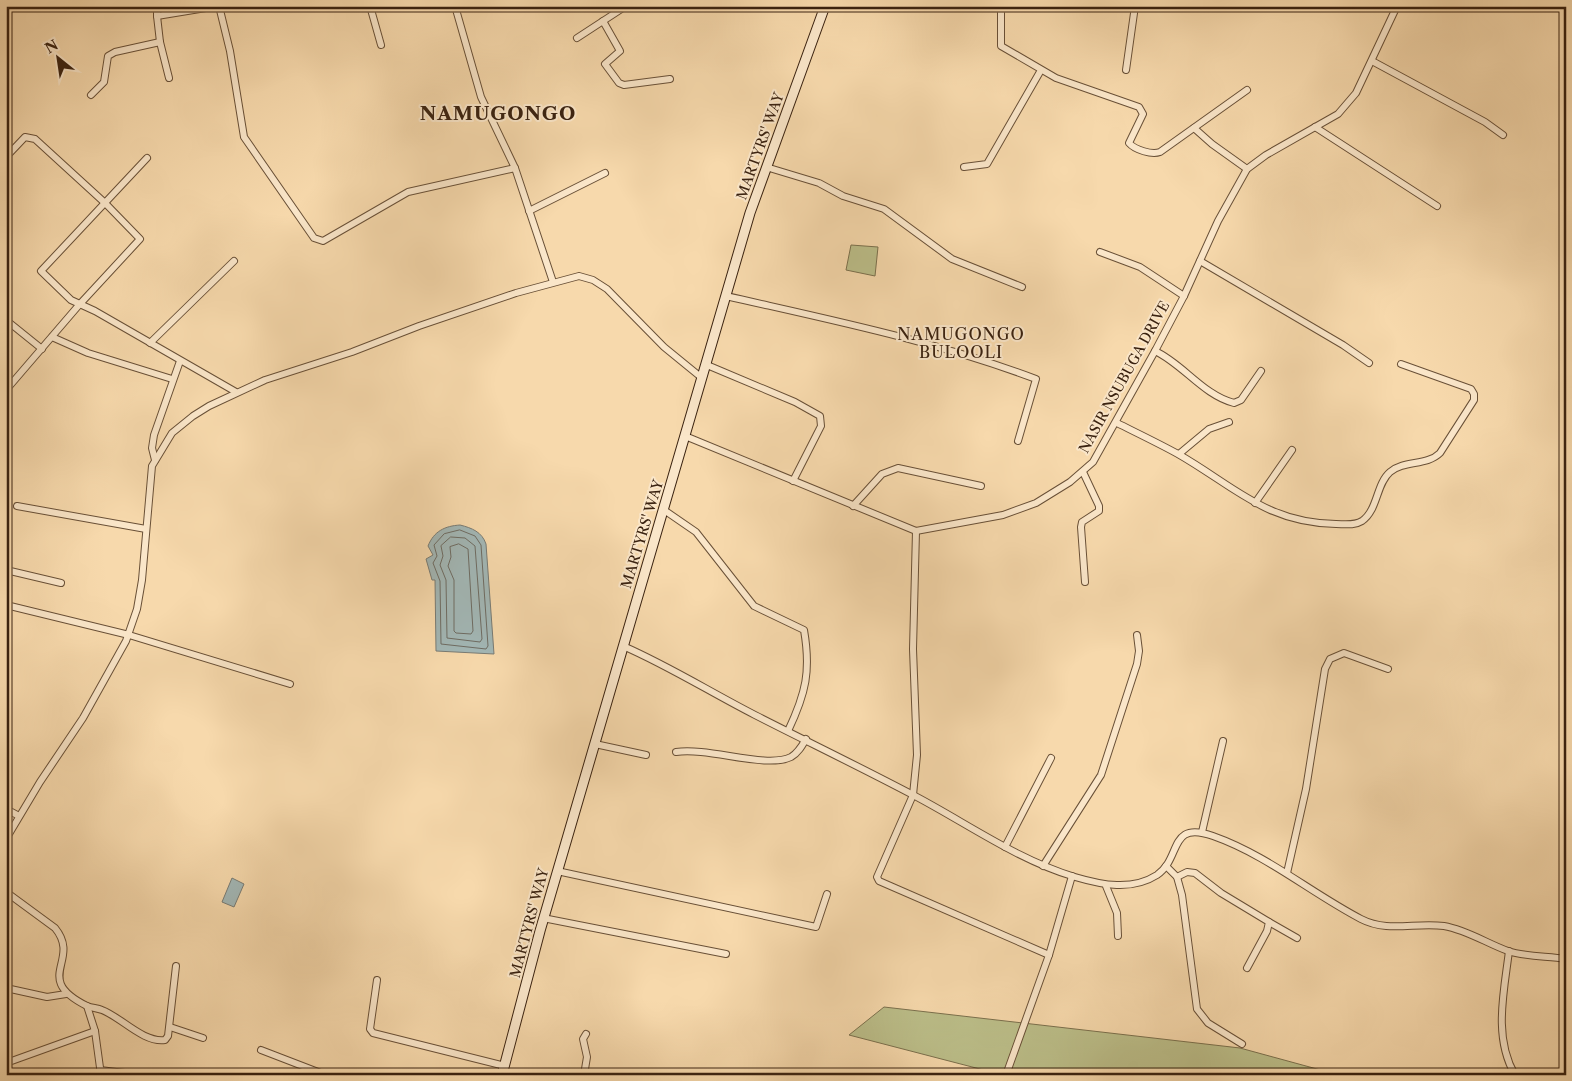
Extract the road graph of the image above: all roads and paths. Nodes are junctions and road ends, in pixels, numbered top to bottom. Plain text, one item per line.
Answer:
1 (157, 6) edge
2 (211, 6) edge
3 (218, 6) edge
4 (370, 6) edge
5 (455, 6) edge
6 (626, 6) edge
7 (1001, 6) edge
8 (1135, 6) edge
9 (1397, 6) edge
10 (823, 7) edge
11 (157, 16) junction
12 (603, 21) junction
13 (576, 38) dead end
14 (160, 42) junction
15 (381, 45) dead end
16 (1372, 60) junction
17 (1041, 70) junction
18 (1126, 70) dead end
19 (169, 78) dead end
20 (670, 79) dead end
21 (1247, 90) dead end
22 (91, 95) dead end
23 (1315, 127) junction
24 (1194, 128) junction
25 (1503, 135) dead end
26 (6, 158) edge
27 (147, 158) dead end
28 (766, 167) junction
29 (964, 167) dead end
30 (515, 168) junction
31 (1246, 169) junction
32 (605, 173) dead end
33 (105, 203) junction
34 (1437, 206) dead end
35 (529, 211) junction
36 (1100, 252) dead end
37 (234, 261) dead end
38 (1200, 261) junction
39 (553, 282) junction
40 (1022, 287) dead end
41 (726, 296) junction
42 (1184, 296) junction
43 (80, 305) junction
44 (6, 320) edge
45 (52, 337) junction
46 (150, 343) junction
47 (42, 349) junction
48 (1155, 351) junction
49 (180, 361) junction
50 (1369, 363) dead end
51 (1401, 364) dead end
52 (707, 365) junction
53 (1260, 370) dead end
54 (702, 378) junction
55 (172, 379) junction
56 (6, 390) edge
57 (236, 392) junction
58 (1229, 422) dead end
59 (1117, 423) junction
60 (685, 436) junction
61 (1018, 440) dead end
62 (1292, 450) dead end
63 (1178, 454) junction
64 (155, 460) junction
65 (1083, 472) junction
66 (794, 481) junction
67 (981, 486) dead end
68 (1255, 503) junction
69 (17, 506) dead end
70 (853, 506) junction
71 (664, 510) junction
72 (146, 529) junction
73 (916, 531) junction
74 (6, 570) edge
75 (1085, 582) dead end
76 (61, 583) dead end
77 (6, 605) edge
78 (129, 635) junction
79 (1137, 635) dead end
80 (623, 646) junction
81 (1388, 669) dead end
82 (290, 684) dead end
83 (788, 731) junction
84 (806, 739) junction
85 (1223, 741) dead end
86 (595, 744) junction
87 (676, 752) dead end
88 (646, 755) dead end
89 (1051, 758) dead end
90 (913, 795) junction
91 (6, 809) edge
92 (19, 816) junction
93 (1202, 832) junction
94 (6, 839) edge
95 (1005, 847) junction
96 (1043, 866) junction
97 (1166, 866) junction
98 (557, 871) junction
99 (1287, 873) junction
100 (1072, 876) junction
101 (1177, 877) junction
102 (1106, 886) junction
103 (6, 892) edge
104 (827, 894) dead end
105 (543, 918) junction
106 (1269, 922) junction
107 (1118, 936) dead end
108 (1297, 938) dead end
109 (1509, 951) junction
110 (726, 954) dead end
111 (1049, 955) junction
112 (1566, 959) edge
113 (176, 966) dead end
114 (1247, 968) dead end
115 (377, 980) dead end
116 (6, 988) edge
117 (66, 994) junction
118 (87, 1006) junction
119 (170, 1027) junction
120 (95, 1032) junction
121 (586, 1034) dead end
122 (203, 1038) dead end
123 (1242, 1044) dead end
124 (261, 1050) dead end
125 (6, 1063) edge
126 (504, 1070) edge
127 (100, 1072) edge
128 (141, 1075) edge
129 (326, 1075) edge
130 (584, 1075) edge
131 (1006, 1075) edge
132 (1515, 1075) edge

1 - 11 street
2 - 3 street
2 - 11 street
3 - 30 street
4 - 15 street
5 - 30 street
6 - 12 street
7 - 17 street
8 - 18 street
9 - 16 street
10 - 28 main road, MARTYRS' WAY
11 - 14 street
12 - 13 street
12 - 20 street
14 - 19 street
14 - 22 street
16 - 23 street
16 - 25 street
17 - 24 street
17 - 29 street
21 - 24 street
23 - 31 street
23 - 34 street
24 - 31 street
26 - 33 street
27 - 33 street
28 - 40 street
28 - 41 main road, MARTYRS' WAY
30 - 35 street
31 - 38 street, NASIR NSUBUGA DRIVE
32 - 35 street
33 - 43 street
33 - 43 street
35 - 39 street
36 - 42 street
37 - 46 street
38 - 42 street, NASIR NSUBUGA DRIVE
38 - 50 street
39 - 54 street
39 - 57 street
41 - 52 main road, MARTYRS' WAY
41 - 61 street
42 - 48 street, NASIR NSUBUGA DRIVE
43 - 45 street
43 - 46 street
44 - 47 street
45 - 47 street
45 - 55 street
46 - 49 street
47 - 56 street
48 - 53 street
48 - 59 street, NASIR NSUBUGA DRIVE
49 - 55 street
49 - 57 street
51 - 68 street
52 - 54 main road, MARTYRS' WAY
52 - 66 street
54 - 60 main road, MARTYRS' WAY
55 - 64 street
57 - 64 street
58 - 63 street
59 - 63 street
59 - 65 street, NASIR NSUBUGA DRIVE
60 - 66 street
60 - 71 main road, MARTYRS' WAY
62 - 68 street
63 - 68 street
64 - 72 street
65 - 73 street, NASIR NSUBUGA DRIVE
65 - 75 street
66 - 70 street
67 - 70 street
69 - 72 street
70 - 73 street
71 - 80 main road, MARTYRS' WAY
71 - 83 street
72 - 78 street
73 - 90 street
74 - 76 street
77 - 78 street
78 - 82 street
78 - 92 street
79 - 96 street
80 - 83 street
80 - 86 main road, MARTYRS' WAY
81 - 99 street
83 - 84 street
84 - 87 street
84 - 90 street
85 - 93 street
86 - 88 street
86 - 98 main road, MARTYRS' WAY
89 - 95 street
90 - 95 street
90 - 111 street
91 - 92 street
92 - 94 street
93 - 97 street
93 - 99 street
95 - 96 street
96 - 100 street
97 - 101 street
97 - 102 street
98 - 104 street
98 - 105 main road, MARTYRS' WAY
99 - 109 street
100 - 102 street
100 - 111 street
101 - 106 street
101 - 123 street
102 - 107 street
103 - 117 street
105 - 110 street
105 - 126 main road, MARTYRS' WAY
106 - 108 street
106 - 114 street
109 - 112 street
109 - 132 street
111 - 131 street
113 - 119 street
115 - 126 street
116 - 117 street
117 - 118 street
118 - 119 street
118 - 120 street
119 - 122 street
120 - 125 street
120 - 127 street
121 - 130 street
124 - 129 street
127 - 128 street

